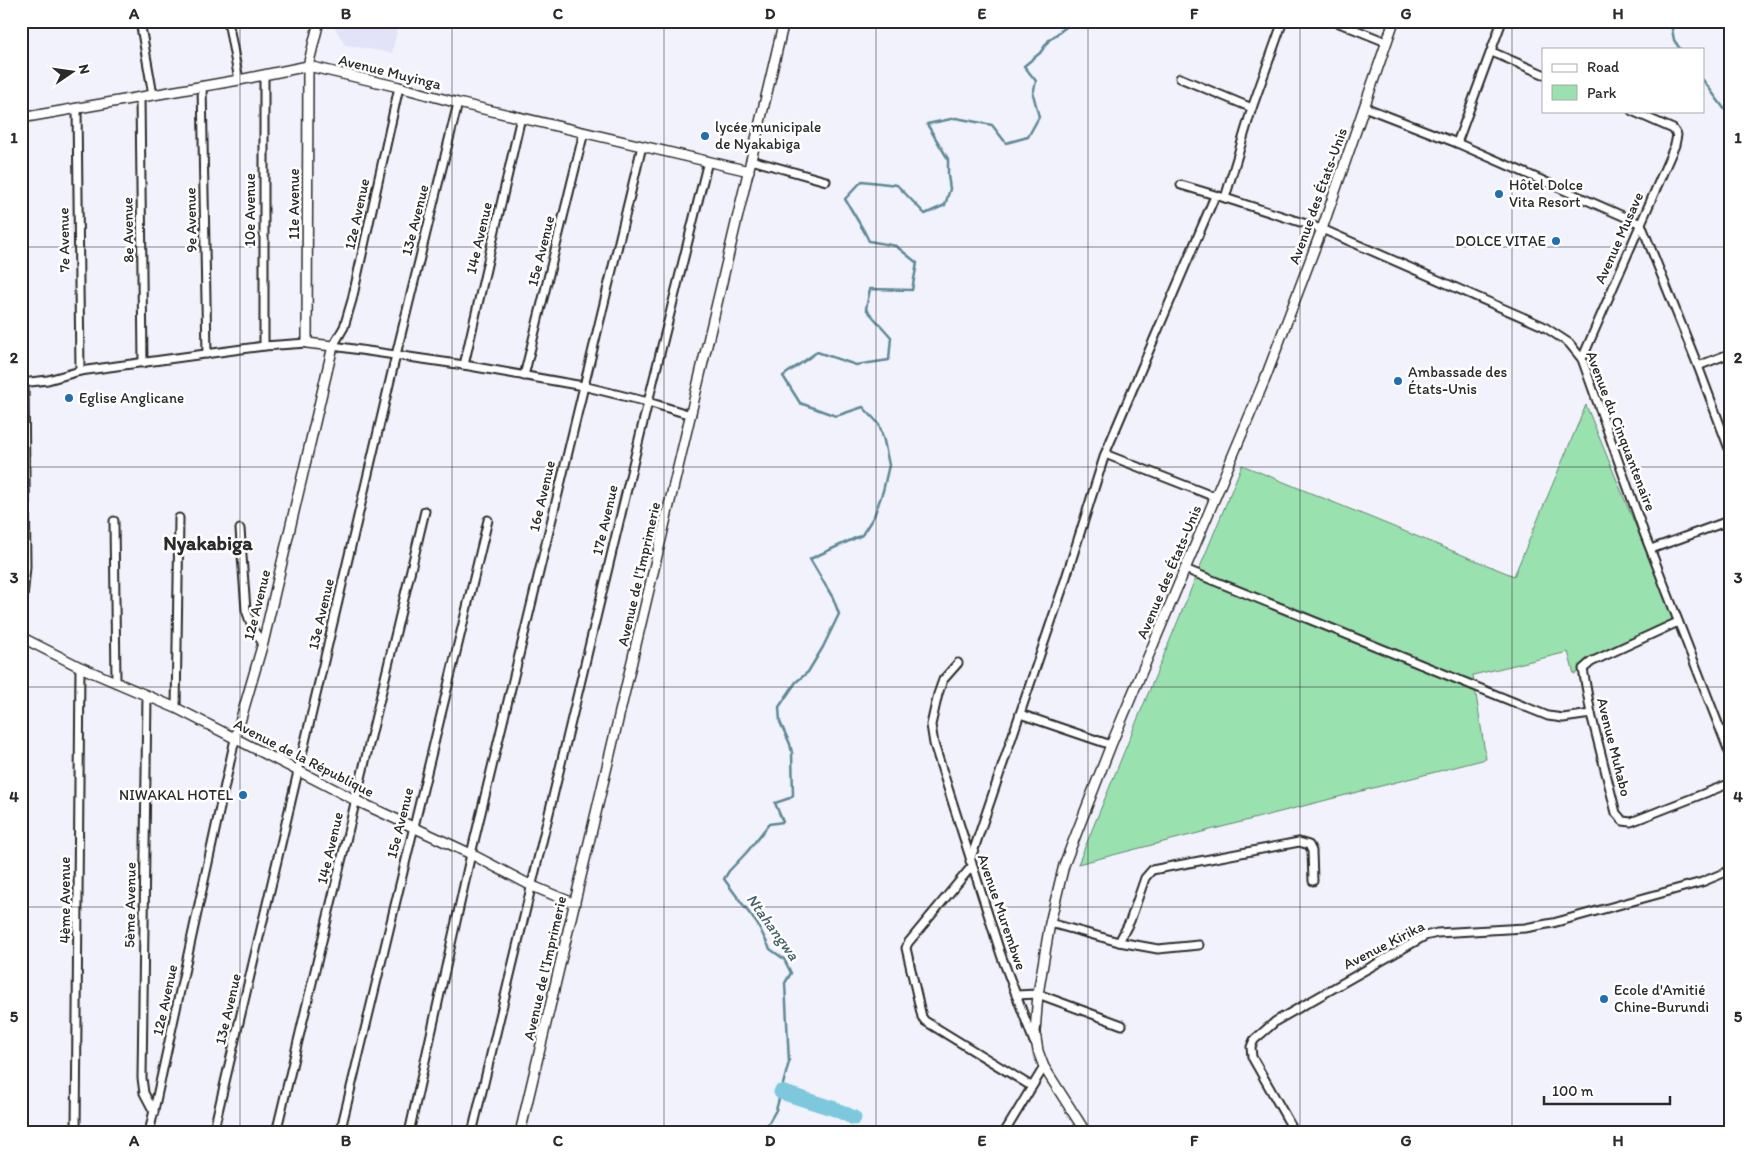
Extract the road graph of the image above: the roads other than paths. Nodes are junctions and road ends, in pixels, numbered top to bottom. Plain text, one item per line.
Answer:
1 (140, 21) edge
2 (228, 21) edge
3 (319, 21) edge
4 (784, 21) edge
5 (1282, 21) edge
6 (1334, 21) edge
7 (1394, 21) edge
8 (1502, 21) edge
9 (1386, 42) junction
10 (1492, 52) junction
11 (308, 66) junction
12 (1542, 74) edge
13 (264, 75) junction
14 (1180, 78) dead end
15 (239, 80) junction
16 (202, 86) junction
17 (399, 87) junction
18 (153, 95) junction
19 (140, 97) junction
20 (458, 103) junction
21 (1364, 107) junction
22 (76, 108) junction
23 (1252, 108) junction
24 (1634, 112) edge
25 (521, 117) junction
26 (21, 118) edge
27 (584, 132) junction
28 (1457, 143) junction
29 (642, 146) junction
30 (752, 160) junction
31 (708, 161) junction
32 (749, 171) junction
33 (826, 181) dead end
34 (1181, 186) dead end
35 (1214, 196) junction
36 (1225, 198) junction
37 (1641, 224) junction
38 (1322, 229) junction
39 (307, 343) junction
40 (264, 346) junction
41 (333, 346) junction
42 (1731, 353) edge
43 (207, 354) junction
44 (396, 355) junction
45 (1582, 359) junction
46 (143, 363) junction
47 (464, 365) junction
48 (1698, 366) junction
49 (80, 371) junction
50 (524, 376) junction
51 (23, 383) edge
52 (583, 386) junction
53 (648, 402) junction
54 (691, 415) junction
55 (1728, 436) edge
56 (1105, 454) junction
57 (1731, 454) edge
58 (1216, 497) junction
59 (425, 512) dead end
60 (179, 518) dead end
61 (114, 520) dead end
62 (488, 520) dead end
63 (1731, 520) edge
64 (240, 529) dead end
65 (1651, 549) junction
66 (1185, 569) junction
67 (21, 619) edge
68 (1678, 622) junction
69 (21, 637) edge
70 (263, 643) junction
71 (958, 662) dead end
72 (80, 666) junction
73 (116, 681) junction
74 (147, 696) junction
75 (176, 708) junction
76 (1020, 714) junction
77 (1591, 714) junction
78 (235, 739) junction
79 (1111, 745) junction
80 (1731, 757) edge
81 (297, 772) junction
82 (1731, 783) edge
83 (355, 800) junction
84 (413, 827) junction
85 (471, 854) junction
86 (971, 864) junction
87 (1731, 870) edge
88 (1313, 881) dead end
89 (530, 885) junction
90 (574, 904) junction
91 (1050, 923) junction
92 (1118, 942) junction
93 (1199, 945) dead end
94 (1016, 994) junction
95 (1038, 994) junction
96 (1122, 1025) dead end
97 (1038, 1051) junction
98 (1044, 1067) junction
99 (1031, 1086) junction
100 (154, 1112) junction
101 (76, 1133) edge
102 (149, 1133) edge
103 (213, 1133) edge
104 (276, 1133) edge
105 (340, 1133) edge
106 (409, 1133) edge
107 (472, 1133) edge
108 (520, 1133) edge
109 (1004, 1133) edge
110 (1086, 1133) edge
111 (1295, 1133) edge

1 - 18 street
2 - 15 street
3 - 11 street, 11e Avenue
4 - 30 street, Avenue de l'Imprimerie
5 - 23 street
6 - 9 street
7 - 9 street, Avenue des États-Unis
8 - 10 street
9 - 21 street, Avenue des États-Unis
10 - 12 street
10 - 28 street
11 - 13 street, Avenue Muyinga
11 - 17 street, Avenue Muyinga
11 - 39 street, 11e Avenue
13 - 15 street, Avenue Muyinga
13 - 40 street, 10e Avenue
14 - 23 street
15 - 16 street, Avenue Muyinga
16 - 18 street, Avenue Muyinga
16 - 43 street, 9e Avenue
17 - 20 street, Avenue Muyinga
17 - 41 street, 12e Avenue
18 - 19 street, Avenue Muyinga
19 - 22 street, Avenue Muyinga
19 - 46 street, 8e Avenue
20 - 25 street, Avenue Muyinga
20 - 44 street, 13e Avenue
21 - 28 street
21 - 38 street, Avenue des États-Unis
22 - 26 street, Avenue Muyinga
22 - 49 street, 7e Avenue
23 - 36 street
24 - 37 street, Avenue Musave
25 - 27 street, Avenue Muyinga
25 - 47 street, 14e Avenue
27 - 29 street, Avenue Muyinga
27 - 50 street, 15e Avenue
28 - 37 street
29 - 31 street, Avenue Muyinga
29 - 52 street, 16e Avenue
30 - 32 street, Avenue de l'Imprimerie
30 - 33 street
31 - 32 street, Avenue Muyinga
31 - 53 street, 17e Avenue
32 - 54 street, Avenue de l'Imprimerie
34 - 35 street, Avenue du Cinquantenaire
35 - 36 street, Avenue du Cinquantenaire
35 - 56 street
36 - 38 street, Avenue du Cinquantenaire
37 - 45 street, Avenue Musave
37 - 48 street
38 - 45 street, Avenue du Cinquantenaire
38 - 58 street, Avenue des États-Unis
39 - 40 street
39 - 41 street
40 - 43 street
41 - 44 street
41 - 70 street, 12e Avenue
42 - 48 street
43 - 46 street
44 - 47 street
44 - 81 street, 13e Avenue
45 - 65 street, Avenue du Cinquantenaire
46 - 49 street
47 - 50 street
48 - 55 street
49 - 51 street
50 - 52 street
51 - 67 street
52 - 53 street
52 - 85 street, 16e Avenue
53 - 54 street
53 - 89 street, 17e Avenue
54 - 90 street, Avenue de l'Imprimerie
55 - 57 street
56 - 58 street
56 - 76 street
58 - 66 street, Avenue des États-Unis
59 - 83 street, 14e Avenue
60 - 75 street
61 - 73 street
62 - 84 street, 15e Avenue
63 - 65 street
64 - 70 street
65 - 68 street, Avenue du Cinquantenaire
66 - 77 street
66 - 79 street, Avenue des États-Unis
68 - 77 street, Avenue Muhabo
68 - 80 street, Avenue du Cinquantenaire
69 - 72 street, Avenue de la République
70 - 78 street, 12e Avenue
71 - 86 street, Avenue Murembwe
72 - 73 street, Avenue de la République
72 - 101 street, 4ème Avenue
73 - 74 street, Avenue de la République
74 - 75 street, Avenue de la République
74 - 100 street, 5ème Avenue
75 - 78 street, Avenue de la République
76 - 79 street
76 - 86 street
77 - 82 street, Avenue Muhabo
78 - 81 street, Avenue de la République
78 - 100 street, 12e Avenue
79 - 91 street, Avenue des États-Unis
81 - 83 street, Avenue de la République
81 - 103 street, 13e Avenue
83 - 84 street, Avenue de la République
83 - 104 street, 14e Avenue
84 - 85 street, Avenue de la République
84 - 105 street, 15e Avenue
85 - 89 street, Avenue de la République
85 - 106 street, 16e Avenue
86 - 94 street, Avenue Murembwe
86 - 99 street
87 - 111 street, Avenue Kirika
88 - 92 street
89 - 90 street, Avenue de la République
89 - 107 street, 17e Avenue
90 - 108 street, Avenue de l'Imprimerie
91 - 92 street
91 - 95 street, Avenue des États-Unis
92 - 93 street
94 - 95 street
94 - 97 street, Avenue Murembwe
95 - 96 street
95 - 97 street, Avenue des États-Unis
97 - 98 street, Avenue des États-Unis
98 - 99 street
98 - 110 street, Avenue des États-Unis
99 - 109 street
100 - 102 street, 12e Avenue

